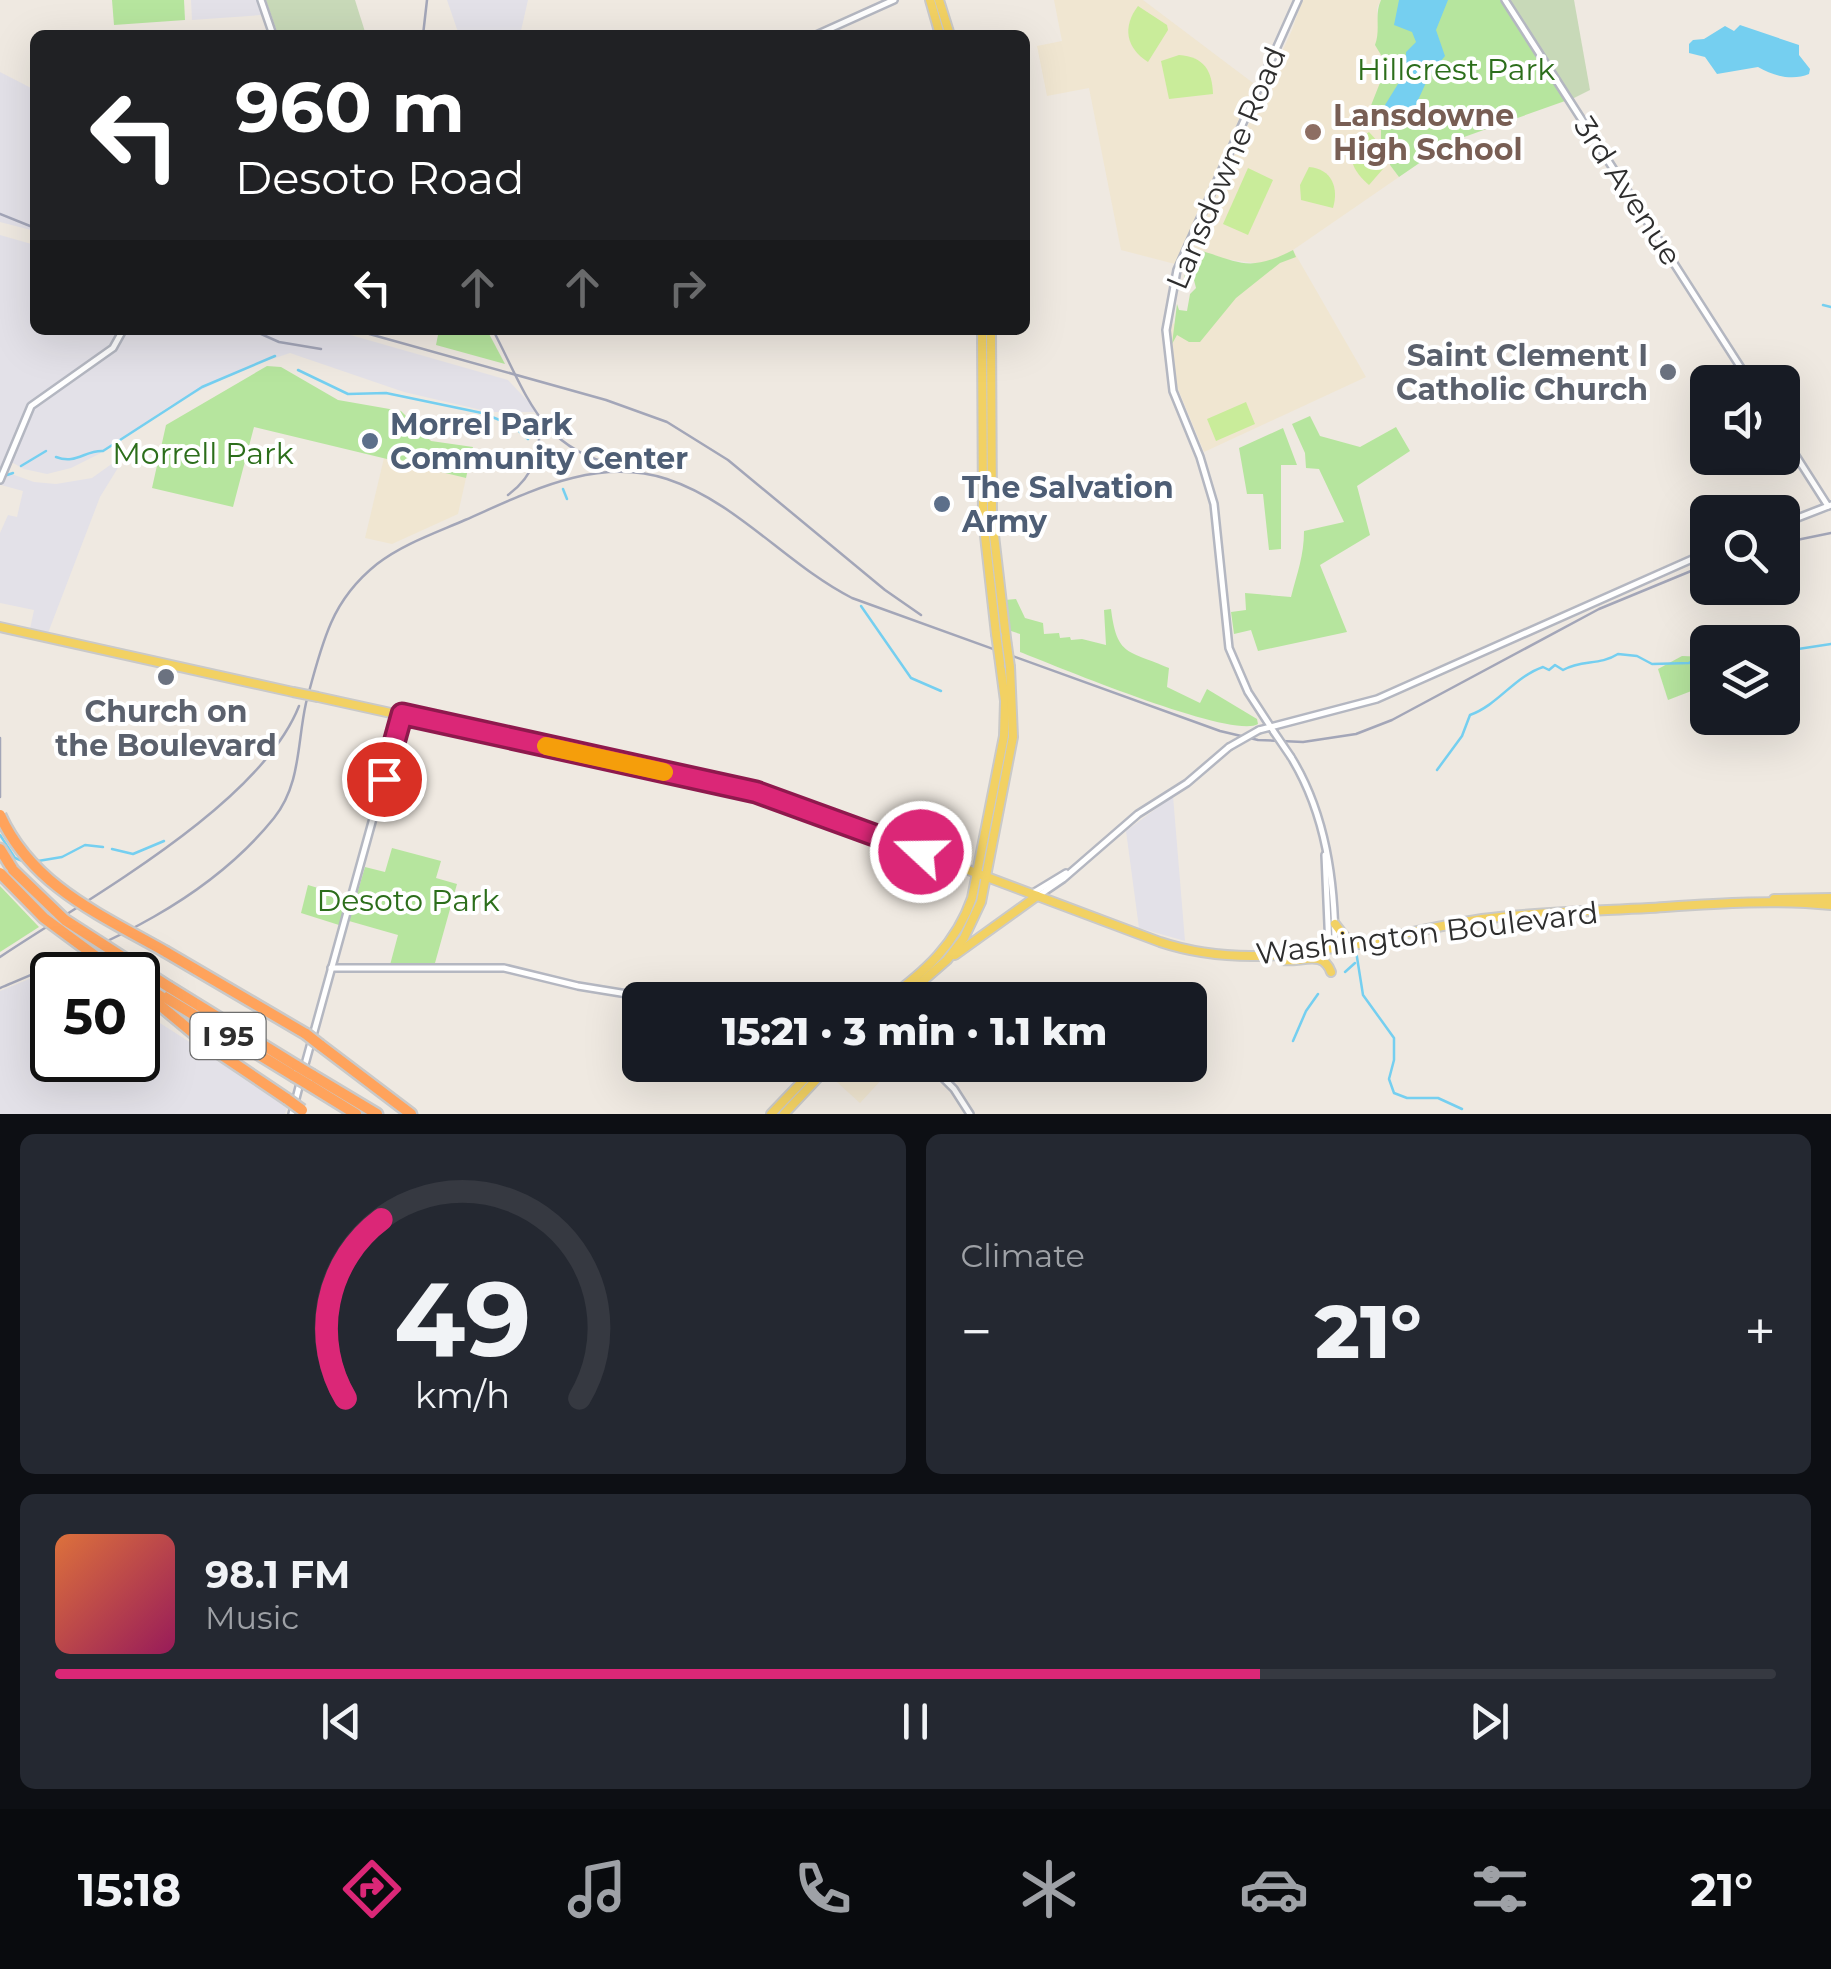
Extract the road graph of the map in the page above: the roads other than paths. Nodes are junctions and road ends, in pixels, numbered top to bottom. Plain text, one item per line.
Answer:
1 (261, 0) edge
2 (894, 0) edge
3 (930, 0) edge
4 (939, 0) edge
5 (1298, 0) edge
6 (1506, 0) edge
7 (271, 30) edge
8 (827, 30) edge
9 (939, 30) edge
10 (948, 30) edge
11 (120, 335) edge
12 (982, 335) edge
13 (992, 335) edge
14 (1739, 365) edge
15 (1800, 461) edge
16 (0, 480) edge
17 (1830, 506) edge
18 (1800, 517) edge
19 (1690, 560) edge
20 (0, 627) edge
21 (1001, 636) junction
22 (402, 714) junction
23 (1272, 729) junction
24 (0, 815) edge
25 (1325, 846) junction
26 (0, 851) edge
27 (0, 874) edge
28 (982, 877) junction
29 (1035, 895) junction
30 (1831, 902) edge
31 (1335, 924) junction
32 (960, 935) junction
33 (1359, 944) junction
34 (1332, 949) junction
35 (89, 952) edge
36 (1262, 956) junction
37 (947, 960) junction
38 (331, 968) junction
39 (1332, 972) dead end
40 (910, 982) edge
41 (921, 982) edge
42 (622, 993) edge
43 (160, 994) edge
44 (163, 995) junction
45 (311, 1080) junction
46 (802, 1082) edge
47 (814, 1082) edge
48 (947, 1082) edge
49 (301, 1112) edge
50 (356, 1114) edge
51 (378, 1114) edge
52 (411, 1114) edge
53 (772, 1114) edge
54 (784, 1114) edge
55 (970, 1114) edge

1 - 7 street
2 - 8 street
3 - 9 main road
4 - 10 main road
5 - 23 street, Lansdowne Road
6 - 14 street, 3rd Avenue
11 - 16 street
12 - 21 main road
13 - 21 main road
15 - 17 street
17 - 18 street
19 - 23 street
20 - 22 main road, Washington Boulevard, bridge
21 - 28 main road, bridge
21 - 28 main road, bridge
22 - 28 main road, Washington Boulevard
22 - 38 street
23 - 25 street, Lansdowne Road, bridge
23 - 29 street, bridge
24 - 52 highway, bridge
25 - 31 street, Lansdowne Road
25 - 34 street, Lansdowne Road
26 - 44 highway, I 95, bridge
27 - 35 highway, bridge
28 - 29 main road, Washington Boulevard
28 - 32 main road
29 - 32 main road
29 - 36 main road, Washington Boulevard
29 - 37 main road
30 - 33 main road, Washington Boulevard
31 - 33 main road
31 - 34 street, Lansdowne Road
32 - 37 main road
32 - 40 main road
33 - 34 main road, Washington Boulevard
34 - 36 main road, Washington Boulevard
36 - 39 main road
37 - 41 main road
38 - 42 street
38 - 49 street
43 - 44 highway
44 - 45 highway, I 95, bridge
44 - 49 highway, bridge
45 - 50 highway, I 95
45 - 51 highway, I 95
46 - 53 main road
47 - 54 main road
48 - 55 street

